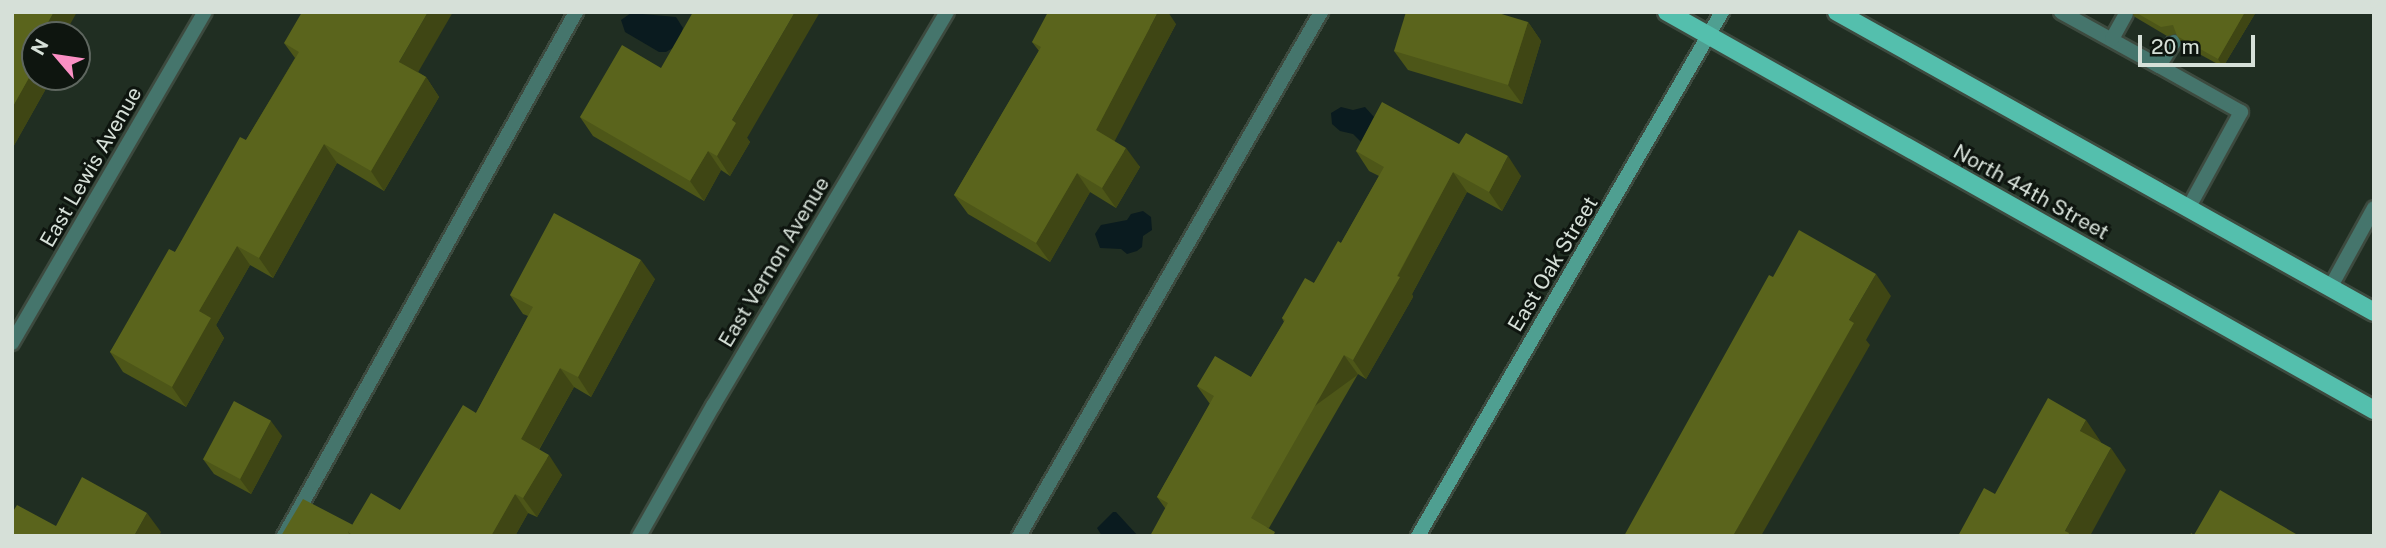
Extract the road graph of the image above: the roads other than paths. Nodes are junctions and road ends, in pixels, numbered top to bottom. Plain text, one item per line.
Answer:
1 (205, 12) edge
2 (576, 12) edge
3 (947, 12) edge
4 (1321, 12) edge
5 (1667, 12) edge
6 (1722, 12) edge
7 (1837, 12) edge
8 (2061, 12) edge
9 (2126, 14) edge
10 (1709, 37) junction
11 (2112, 40) junction
12 (2174, 41) edge
13 (2159, 66) junction
14 (2374, 208) edge
15 (2188, 209) junction
16 (2330, 288) junction
17 (2374, 312) edge
18 (12, 343) edge
19 (2374, 410) edge
20 (284, 536) edge
21 (639, 536) edge
22 (1019, 536) edge
23 (1418, 536) edge

1 - 18 street, East Lewis Avenue
2 - 20 street
3 - 21 street, East Vernon Avenue
4 - 22 street
5 - 10 main road, North 44th Street
6 - 10 street, East Oak Street
7 - 15 main road
8 - 11 street
9 - 11 street
10 - 19 main road, North 44th Street
10 - 23 street, East Oak Street
11 - 13 street
12 - 13 street
13 - 15 street
14 - 16 street
15 - 16 main road
16 - 17 main road

